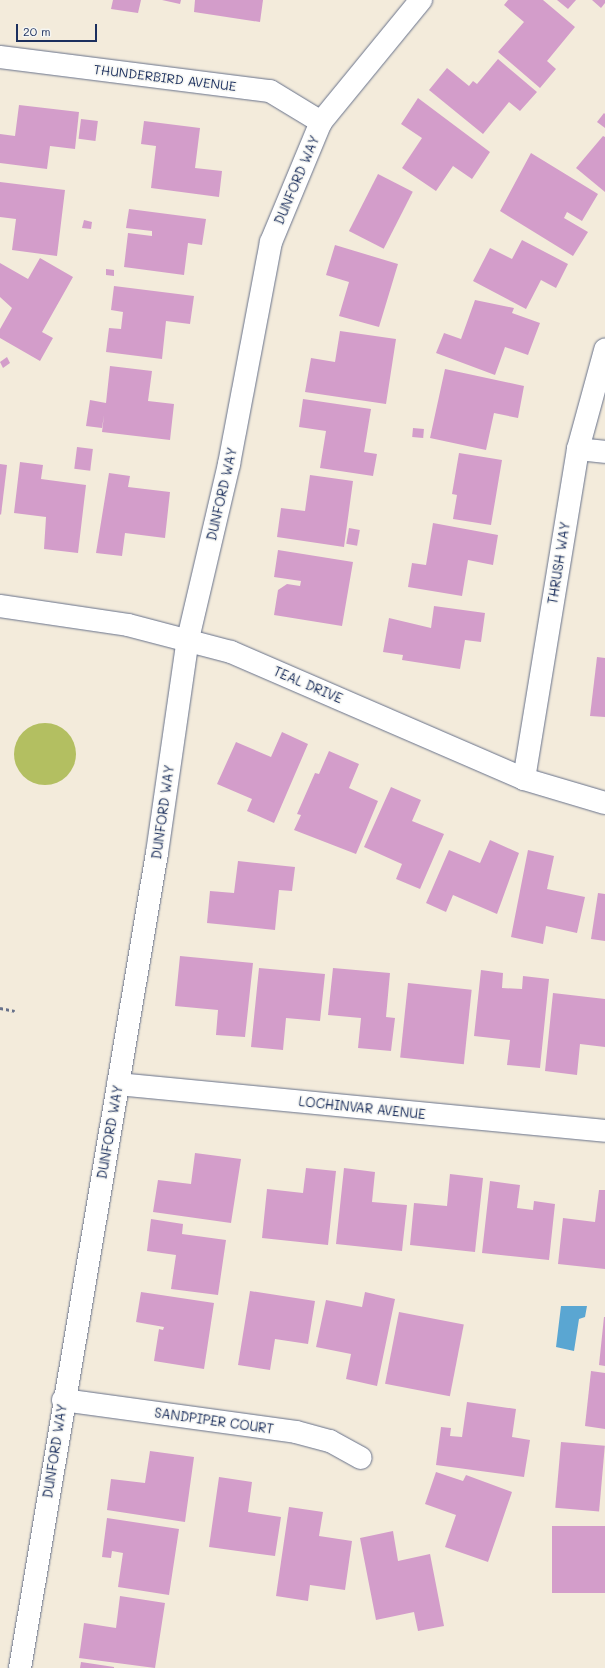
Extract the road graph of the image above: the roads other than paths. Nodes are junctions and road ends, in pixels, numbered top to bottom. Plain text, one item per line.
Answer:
1 (421, 0) edge
2 (0, 57) edge
3 (321, 122) junction
4 (605, 350) edge
5 (578, 449) junction
6 (605, 452) edge
7 (0, 606) edge
8 (188, 639) junction
9 (524, 779) junction
10 (605, 803) edge
11 (118, 1084) junction
12 (605, 1131) edge
13 (63, 1400) junction
14 (361, 1458) dead end
15 (20, 1668) edge

1 - 3 street, DUNFORD WAY
2 - 3 street, THUNDERBIRD AVENUE
3 - 8 street, DUNFORD WAY
4 - 5 street, THRUSH WAY
5 - 6 street
5 - 9 street, THRUSH WAY
7 - 8 street, TEAL DRIVE
8 - 9 street, TEAL DRIVE
8 - 11 street, DUNFORD WAY
9 - 10 street, TEAL DRIVE
11 - 12 street, LOCHINVAR AVENUE
11 - 13 street, DUNFORD WAY
13 - 14 street, SANDPIPER COURT
13 - 15 street, DUNFORD WAY

